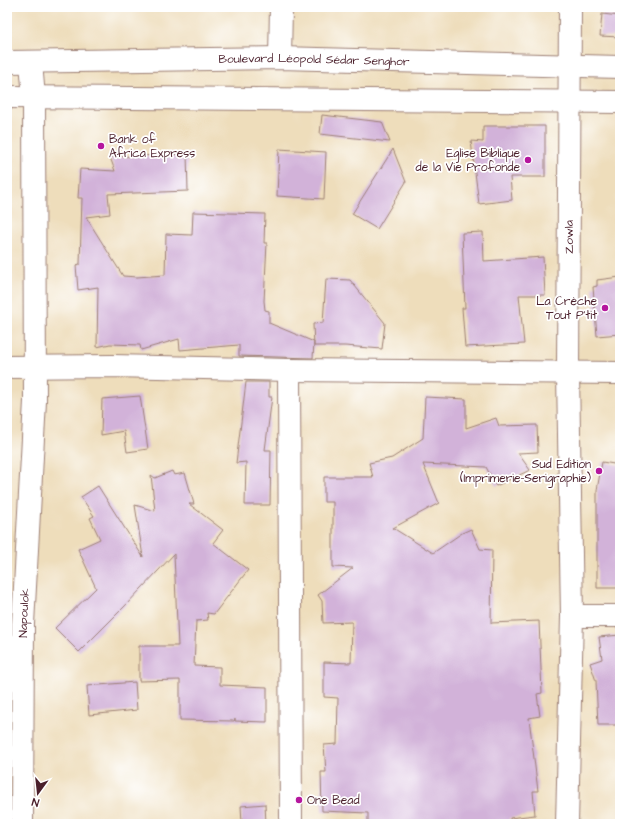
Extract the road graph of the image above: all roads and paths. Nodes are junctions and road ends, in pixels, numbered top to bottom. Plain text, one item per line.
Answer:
1 (281, 7) edge
2 (570, 7) edge
3 (280, 58) junction
4 (7, 62) edge
5 (31, 63) junction
6 (569, 65) junction
7 (620, 67) edge
8 (7, 97) edge
9 (34, 97) junction
10 (569, 100) junction
11 (620, 102) edge
12 (34, 366) junction
13 (7, 367) edge
14 (289, 370) junction
15 (568, 373) junction
16 (620, 373) edge
17 (572, 616) junction
18 (620, 616) edge
19 (22, 824) edge
20 (291, 824) edge
21 (567, 824) edge

1 - 3 street
2 - 6 street, Zowla
3 - 5 street, Boulevard Léopold Sédar Senghor
3 - 6 street, Boulevard Léopold Sédar Senghor
4 - 5 street, Boulevard Léopold Sédar Senghor
5 - 9 street, Napoulok
6 - 7 street, Boulevard Léopold Sédar Senghor
6 - 10 street, Zowla
8 - 9 street
9 - 10 street
9 - 12 street, Napoulok
10 - 11 street
10 - 15 street, Zowla
12 - 13 street
12 - 14 street
12 - 19 street, Napoulok
14 - 15 street
14 - 20 street
15 - 16 street
15 - 17 street, Zowla
17 - 18 street
17 - 21 street, Zowla

